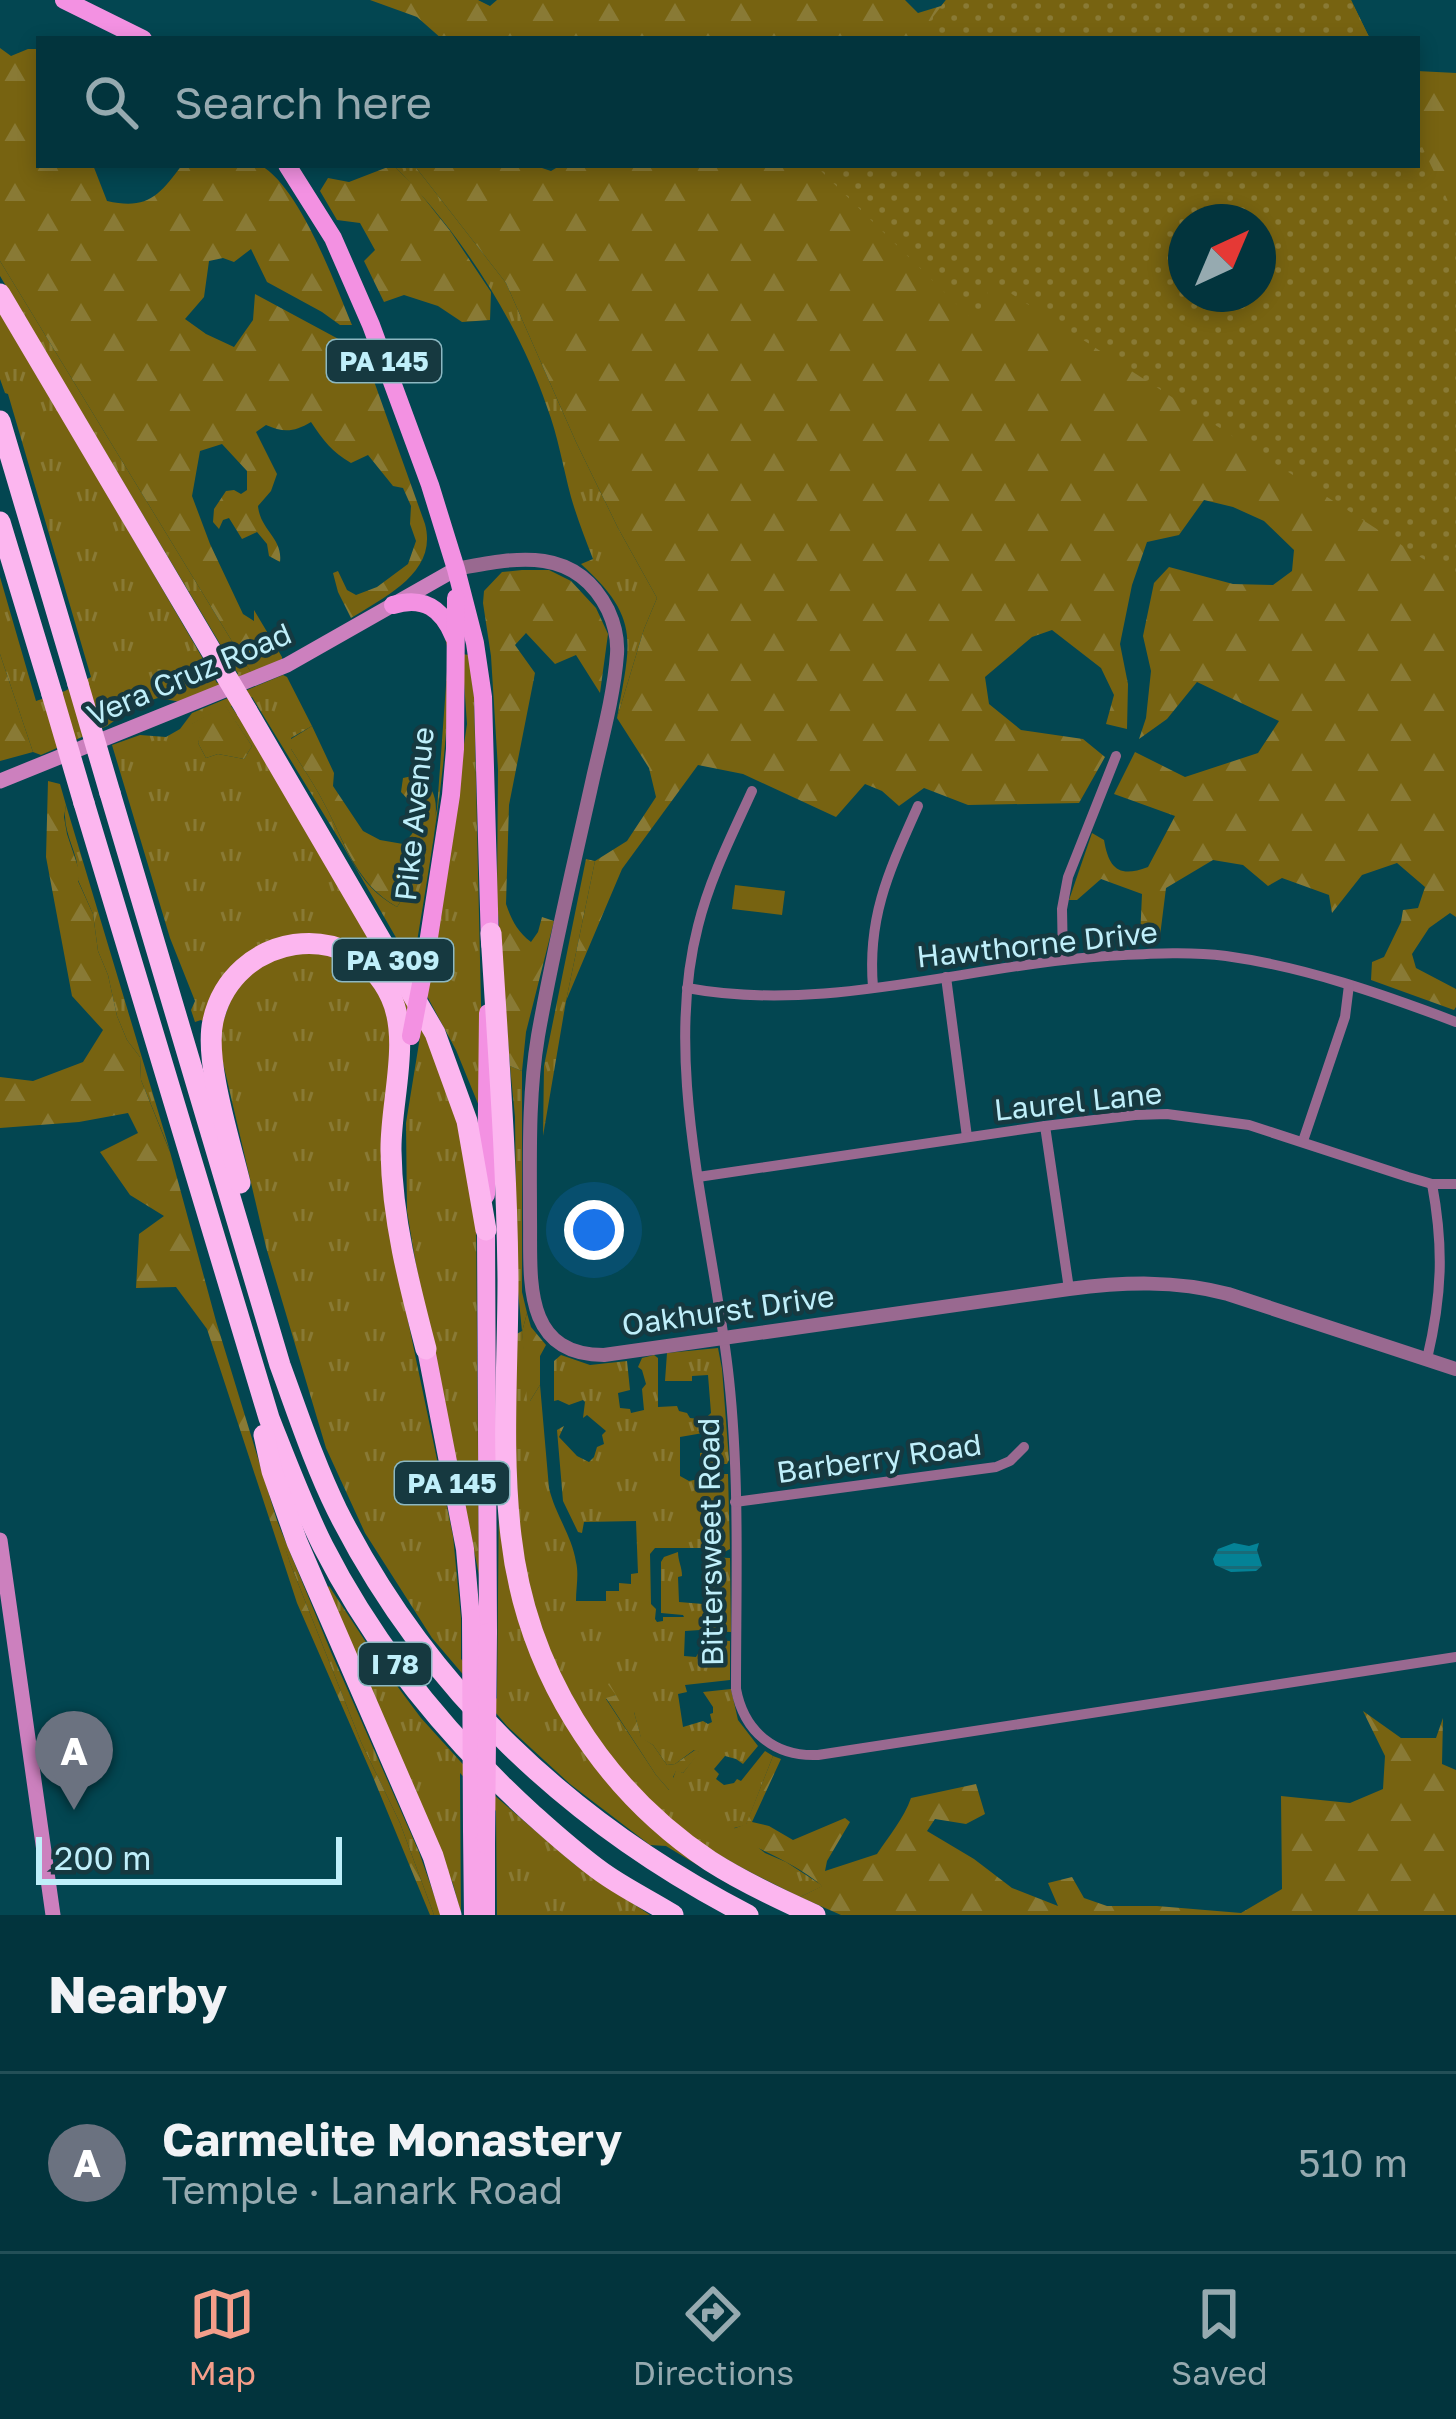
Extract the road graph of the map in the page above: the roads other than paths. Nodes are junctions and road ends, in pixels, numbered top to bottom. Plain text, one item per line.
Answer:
1 (64, 0) edge
2 (136, 36) edge
3 (288, 168) edge
4 (0, 295) edge
5 (0, 421) edge
6 (0, 522) edge
7 (456, 569) junction
8 (393, 605) junction
9 (456, 644) junction
10 (1116, 756) dead end
11 (0, 781) edge
12 (752, 791) dead end
13 (918, 806) dead end
14 (490, 933) junction
15 (1063, 960) junction
16 (946, 977) junction
17 (1349, 985) junction
18 (873, 987) junction
19 (687, 988) junction
20 (1456, 1022) edge
21 (1045, 1126) junction
22 (967, 1137) junction
23 (1303, 1141) junction
24 (698, 1177) junction
25 (1432, 1184) junction
26 (1456, 1184) edge
27 (486, 1230) junction
28 (1069, 1289) junction
29 (239, 1323) junction
30 (724, 1337) junction
31 (426, 1349) junction
32 (1427, 1359) junction
33 (280, 1365) junction
34 (1456, 1369) edge
35 (1024, 1448) dead end
36 (735, 1502) junction
37 (0, 1540) edge
38 (1456, 1658) edge
39 (53, 1915) edge
40 (451, 1915) edge
41 (472, 1915) edge
42 (486, 1915) edge
43 (673, 1915) edge
44 (748, 1915) edge
45 (815, 1915) edge

1 - 2 main road
3 - 7 main road, Pike Avenue / PA 145
4 - 27 highway, PA 309, bridge
5 - 33 highway, I 78, bridge
6 - 29 highway, I 78, bridge
7 - 8 main road, Vera Cruz Road
7 - 9 main road, Pike Avenue / PA 145
7 - 14 main road, Pike Avenue / PA 145
7 - 30 street, Oakhurst Drive
8 - 9 main road
8 - 11 main road, Vera Cruz Road
9 - 31 main road, Pike Avenue / PA 145, bridge
10 - 15 street
12 - 19 street, Bittersweet Road
13 - 18 street
14 - 27 main road, PA 145
14 - 45 highway
15 - 16 street, Hawthorne Drive
15 - 17 street, Hawthorne Drive
16 - 18 street, Hawthorne Drive
16 - 22 street
17 - 20 street, Hawthorne Drive
17 - 23 street
18 - 19 street, Hawthorne Drive
19 - 24 street, Bittersweet Road
21 - 22 street, Laurel Lane
21 - 23 street, Laurel Lane
21 - 28 street
22 - 24 street, Laurel Lane
23 - 25 street, Laurel Lane
24 - 30 street, Bittersweet Road
25 - 26 street, Laurel Lane
25 - 32 street
27 - 42 highway, PA 309, bridge
28 - 30 street, Oakhurst Drive
28 - 32 street, Oakhurst Drive
29 - 40 highway
29 - 43 highway, I 78
30 - 36 street, Bittersweet Road
31 - 33 highway
31 - 41 highway, PA 145, bridge
32 - 34 street, Oakhurst Drive
33 - 44 highway, I 78
35 - 36 street, Barberry Road
36 - 38 street, Bittersweet Road
37 - 39 main road

